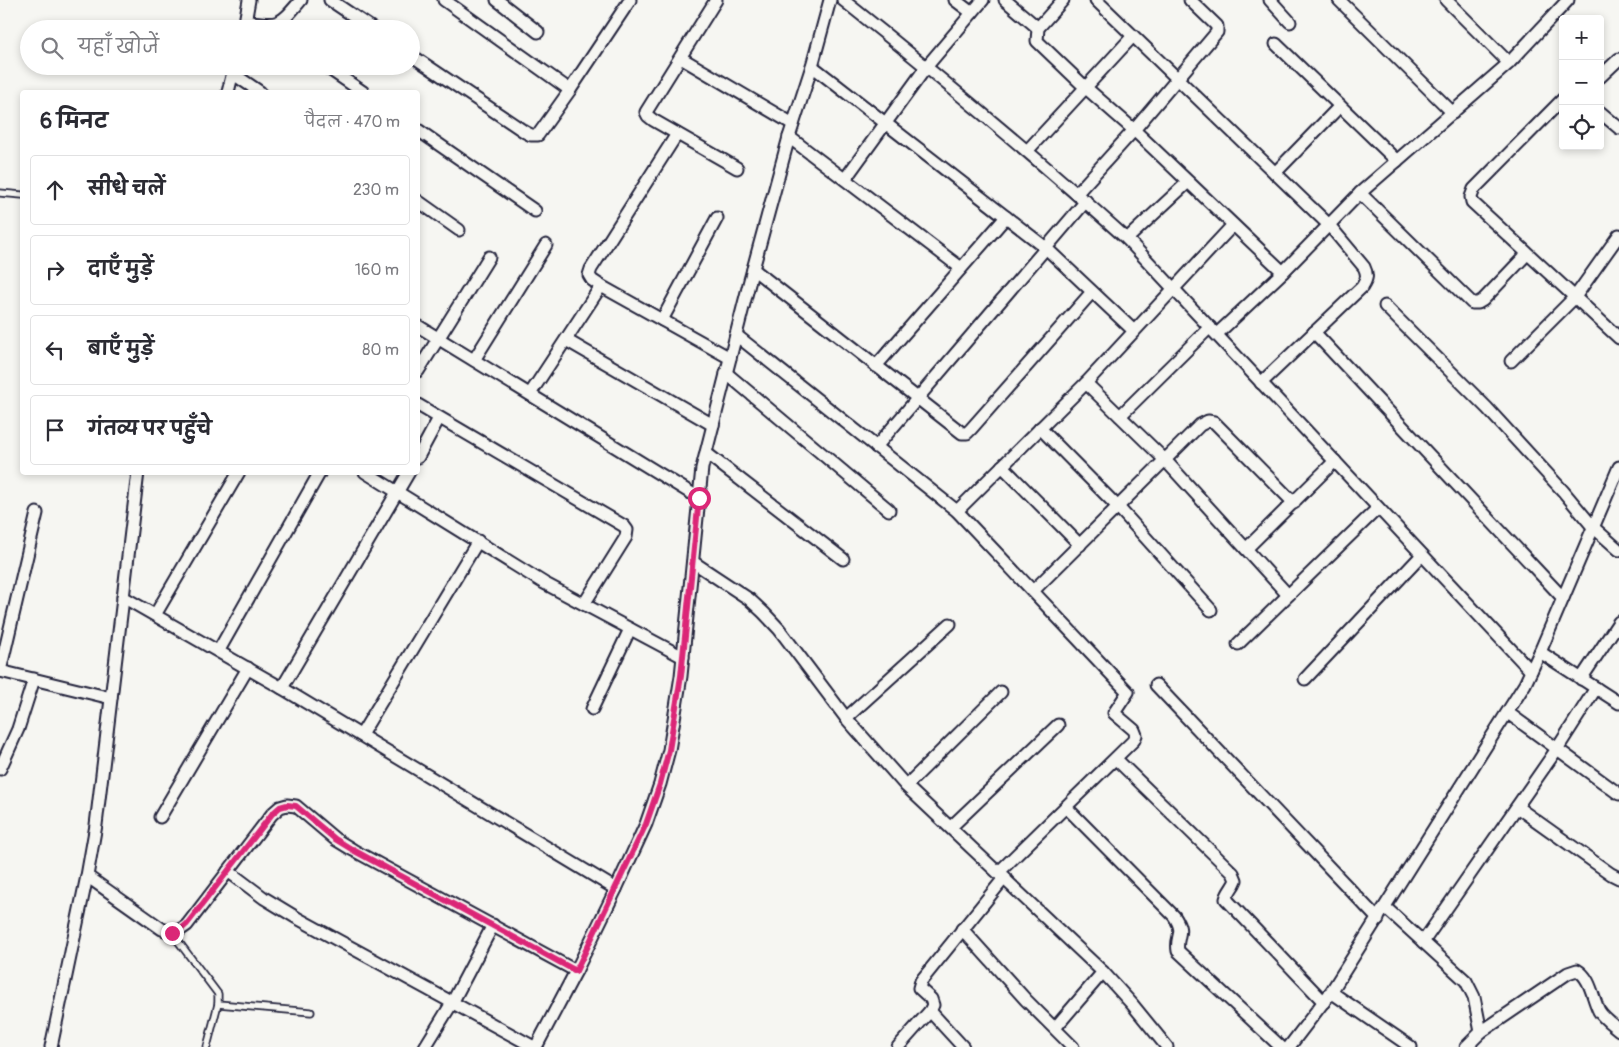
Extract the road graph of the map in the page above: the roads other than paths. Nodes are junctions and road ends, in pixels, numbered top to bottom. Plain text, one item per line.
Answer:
1 (249, 0) edge
2 (301, 0) edge
3 (332, 0) edge
4 (444, 0) edge
5 (497, 0) edge
6 (716, 0) edge
7 (830, 0) edge
8 (843, 0) edge
9 (955, 0) edge
10 (983, 0) edge
11 (1005, 0) edge
12 (1063, 0) edge
13 (1096, 0) edge
14 (1190, 0) edge
15 (1270, 0) edge
16 (1340, 0) edge
17 (1446, 0) edge
18 (1566, 0) edge
19 (627, 1) edge
20 (972, 13) junction
21 (246, 20) edge
22 (282, 20) edge
23 (360, 20) edge
24 (1290, 22) dead end
25 (1038, 28) junction
26 (538, 32) dead end
27 (1133, 36) junction
28 (1276, 44) dead end
29 (681, 58) junction
30 (1619, 59) edge
31 (420, 61) edge
32 (1508, 63) junction
33 (812, 66) junction
34 (927, 66) junction
35 (1604, 73) edge
36 (232, 75) edge
37 (239, 75) edge
38 (338, 75) edge
39 (1177, 78) junction
40 (1084, 87) junction
41 (228, 90) edge
42 (258, 90) edge
43 (360, 90) edge
44 (570, 90) junction
45 (1559, 102) edge
46 (1340, 106) junction
47 (1453, 113) junction
48 (1604, 115) edge
49 (885, 123) junction
50 (793, 124) junction
51 (1619, 128) edge
52 (1134, 130) junction
53 (420, 131) edge
54 (677, 134) junction
55 (789, 136) junction
56 (1027, 151) junction
57 (1397, 161) junction
58 (737, 168) dead end
59 (1275, 173) junction
60 (845, 179) junction
61 (1188, 182) junction
62 (0, 193) edge
63 (1360, 193) junction
64 (20, 195) edge
65 (1081, 197) junction
66 (420, 202) edge
67 (535, 211) dead end
68 (1006, 217) junction
69 (717, 218) dead end
70 (1233, 225) junction
71 (1329, 225) junction
72 (459, 230) dead end
73 (1619, 235) edge
74 (1127, 239) junction
75 (546, 245) dead end
76 (1046, 248) junction
77 (1527, 254) junction
78 (489, 257) dead end
79 (961, 268) junction
80 (753, 269) junction
81 (1282, 272) junction
82 (601, 286) junction
83 (1174, 287) junction
84 (1092, 292) junction
85 (1575, 297) junction
86 (1385, 306) dead end
87 (662, 320) junction
88 (420, 327) edge
89 (1214, 330) junction
90 (1134, 331) junction
91 (1314, 332) junction
92 (736, 335) junction
93 (437, 338) junction
94 (1619, 338) edge
95 (566, 340) junction
96 (730, 358) junction
97 (474, 360) junction
98 (1511, 361) dead end
99 (876, 366) junction
100 (420, 368) edge
101 (726, 373) junction
102 (1086, 383) junction
103 (1261, 383) junction
104 (530, 394) junction
105 (917, 398) junction
106 (420, 407) edge
107 (1120, 416) junction
108 (439, 418) junction
109 (713, 425) junction
110 (1040, 428) junction
111 (876, 447) junction
112 (420, 453) edge
113 (706, 453) junction
114 (1166, 461) junction
115 (1335, 462) junction
116 (1002, 466) junction
117 (1619, 467) edge
118 (138, 475) edge
119 (237, 475) edge
120 (318, 475) edge
121 (370, 475) edge
122 (407, 475) edge
123 (398, 492) junction
124 (699, 498) junction
125 (1294, 503) junction
126 (1118, 507) junction
127 (1378, 508) junction
128 (889, 510) dead end
129 (956, 511) junction
130 (37, 513) dead end
131 (1593, 528) junction
132 (478, 541) junction
133 (1080, 545) junction
134 (1246, 549) junction
135 (1619, 550) edge
136 (1422, 555) junction
137 (843, 559) dead end
138 (693, 562) junction
139 (1033, 591) junction
140 (1288, 595) junction
141 (124, 597) junction
142 (1563, 598) junction
143 (584, 604) junction
144 (1210, 610) dead end
145 (155, 614) junction
146 (1619, 622) edge
147 (950, 624) dead end
148 (630, 629) junction
149 (1238, 644) dead end
150 (219, 650) junction
151 (1540, 652) junction
152 (683, 657) junction
153 (248, 668) junction
154 (0, 671) edge
155 (1531, 671) junction
156 (1305, 678) dead end
157 (34, 679) junction
158 (1582, 679) junction
159 (1156, 685) dead end
160 (282, 688) junction
161 (1596, 688) junction
162 (1001, 692) dead end
163 (111, 698) junction
164 (1619, 703) edge
165 (592, 710) dead end
166 (1508, 713) junction
167 (846, 718) junction
168 (1058, 725) dead end
169 (361, 735) junction
170 (1557, 749) junction
171 (1116, 759) junction
172 (0, 769) edge
173 (906, 786) junction
174 (1619, 794) edge
175 (1066, 807) junction
176 (1517, 807) junction
177 (160, 817) dead end
178 (951, 827) junction
179 (228, 871) junction
180 (1002, 875) junction
181 (87, 876) junction
182 (1619, 878) edge
183 (616, 889) junction
184 (1386, 908) junction
185 (1378, 919) junction
186 (493, 925) junction
187 (962, 929) junction
188 (172, 933) junction
189 (1423, 942) junction
190 (576, 971) junction
191 (1103, 972) junction
192 (1328, 997) junction
193 (452, 1003) junction
194 (218, 1004) junction
195 (930, 1011) junction
196 (311, 1012) dead end
197 (1055, 1028) junction
198 (1619, 1030) edge
199 (1481, 1032) junction
200 (51, 1047) edge
201 (208, 1047) edge
202 (425, 1047) edge
203 (535, 1047) edge
204 (898, 1047) edge
205 (963, 1047) edge
206 (1073, 1047) edge
207 (1167, 1047) edge
208 (1281, 1047) edge
209 (1288, 1047) edge
210 (1411, 1047) edge
211 (1466, 1047) edge

1 - 21 street
2 - 22 street
3 - 23 street
4 - 44 street
5 - 26 street
6 - 29 street
7 - 33 street
8 - 34 street
9 - 20 street
10 - 20 street
11 - 25 street
12 - 25 street
13 - 27 street
14 - 39 street
15 - 24 street
16 - 47 street
17 - 32 street
18 - 32 street
19 - 44 street
20 - 34 street
25 - 40 street
27 - 39 street
27 - 40 street
28 - 46 street
29 - 50 street
29 - 54 street
30 - 35 street
31 - 44 street
32 - 47 street
33 - 49 street
33 - 50 street
34 - 49 street
34 - 56 street
36 - 41 street
37 - 42 street
38 - 43 street
39 - 52 street
39 - 59 street
40 - 52 street
40 - 56 street
45 - 77 street
46 - 57 street
46 - 59 street
47 - 57 street
48 - 51 street
49 - 60 street
49 - 68 street
50 - 55 street
52 - 61 street
52 - 65 street
53 - 67 street
54 - 58 street
54 - 82 street
55 - 60 street
55 - 80 street
56 - 65 street
57 - 63 street
59 - 71 street
60 - 79 street
61 - 70 street
61 - 74 street
62 - 64 lane
63 - 71 street
63 - 77 street
65 - 74 street
65 - 76 street
66 - 72 street
68 - 76 street
68 - 79 street
69 - 87 street
70 - 81 street
70 - 83 street
71 - 81 street
71 - 91 street
73 - 85 street
74 - 83 street
75 - 97 street
76 - 84 street
76 - 105 street
77 - 85 street
78 - 93 street
79 - 99 street
80 - 92 street
80 - 99 street
81 - 89 street
82 - 87 street
82 - 95 street
83 - 89 street
83 - 90 street
84 - 90 street
84 - 105 street
85 - 94 street
85 - 98 street
86 - 131 street
87 - 96 street
88 - 93 street
89 - 103 street
89 - 107 street
90 - 102 street
91 - 103 street
91 - 142 street
92 - 96 street
92 - 111 street
93 - 97 street
93 - 100 street
95 - 104 street
95 - 109 street
96 - 101 street
97 - 104 street
99 - 105 street
101 - 109 street
101 - 128 street
102 - 107 street
102 - 110 street
103 - 115 street
104 - 124 street
105 - 111 street
106 - 108 street
107 - 114 street
108 - 112 street
108 - 143 street
109 - 113 street
110 - 116 street
110 - 126 street
111 - 129 street
113 - 124 street
113 - 137 street
114 - 125 street
114 - 126 street
114 - 134 street
115 - 125 street
115 - 127 street
116 - 129 street
116 - 133 street
117 - 131 street
118 - 141 street
119 - 145 street
120 - 150 street
121 - 123 street
122 - 123 street
123 - 132 street
123 - 160 street
124 - 138 street
125 - 134 street
126 - 133 street
126 - 144 street
127 - 136 street
127 - 140 street
129 - 139 street
130 - 154 street
131 - 135 street
131 - 142 street
132 - 143 street
132 - 169 street
133 - 139 street
134 - 140 street
136 - 155 street
136 - 156 street
138 - 152 street
138 - 167 street
139 - 171 street
140 - 149 street
141 - 145 street
141 - 163 street
142 - 151 street
143 - 148 street
145 - 150 street
146 - 158 street
147 - 167 street
148 - 152 street
148 - 165 street
150 - 153 street
151 - 155 street
151 - 158 street
152 - 183 street
153 - 160 street
153 - 177 street
154 - 157 street
155 - 166 street
157 - 163 street
157 - 172 street
158 - 161 street
159 - 185 street
160 - 169 street
161 - 164 street
161 - 170 street
162 - 173 street
163 - 181 street
166 - 170 street
166 - 184 street
167 - 173 street
168 - 178 street
169 - 183 street
170 - 174 street
170 - 176 street
171 - 175 street
171 - 192 street
173 - 178 street
175 - 180 street
175 - 208 street
176 - 182 street
176 - 189 street
178 - 180 street
179 - 186 street
179 - 188 street
179 - 193 street
180 - 187 street
180 - 191 street
181 - 188 street
181 - 200 street
183 - 190 street
184 - 185 street
184 - 189 street
185 - 192 street
186 - 190 street
186 - 193 street
187 - 195 street
187 - 197 street
188 - 194 lane
189 - 199 street
190 - 203 street
191 - 197 street
191 - 207 street
192 - 209 street
192 - 210 street
193 - 202 street
193 - 203 street
194 - 196 lane
194 - 201 lane
195 - 204 street
195 - 205 street
197 - 206 street
198 - 199 street
199 - 211 street

